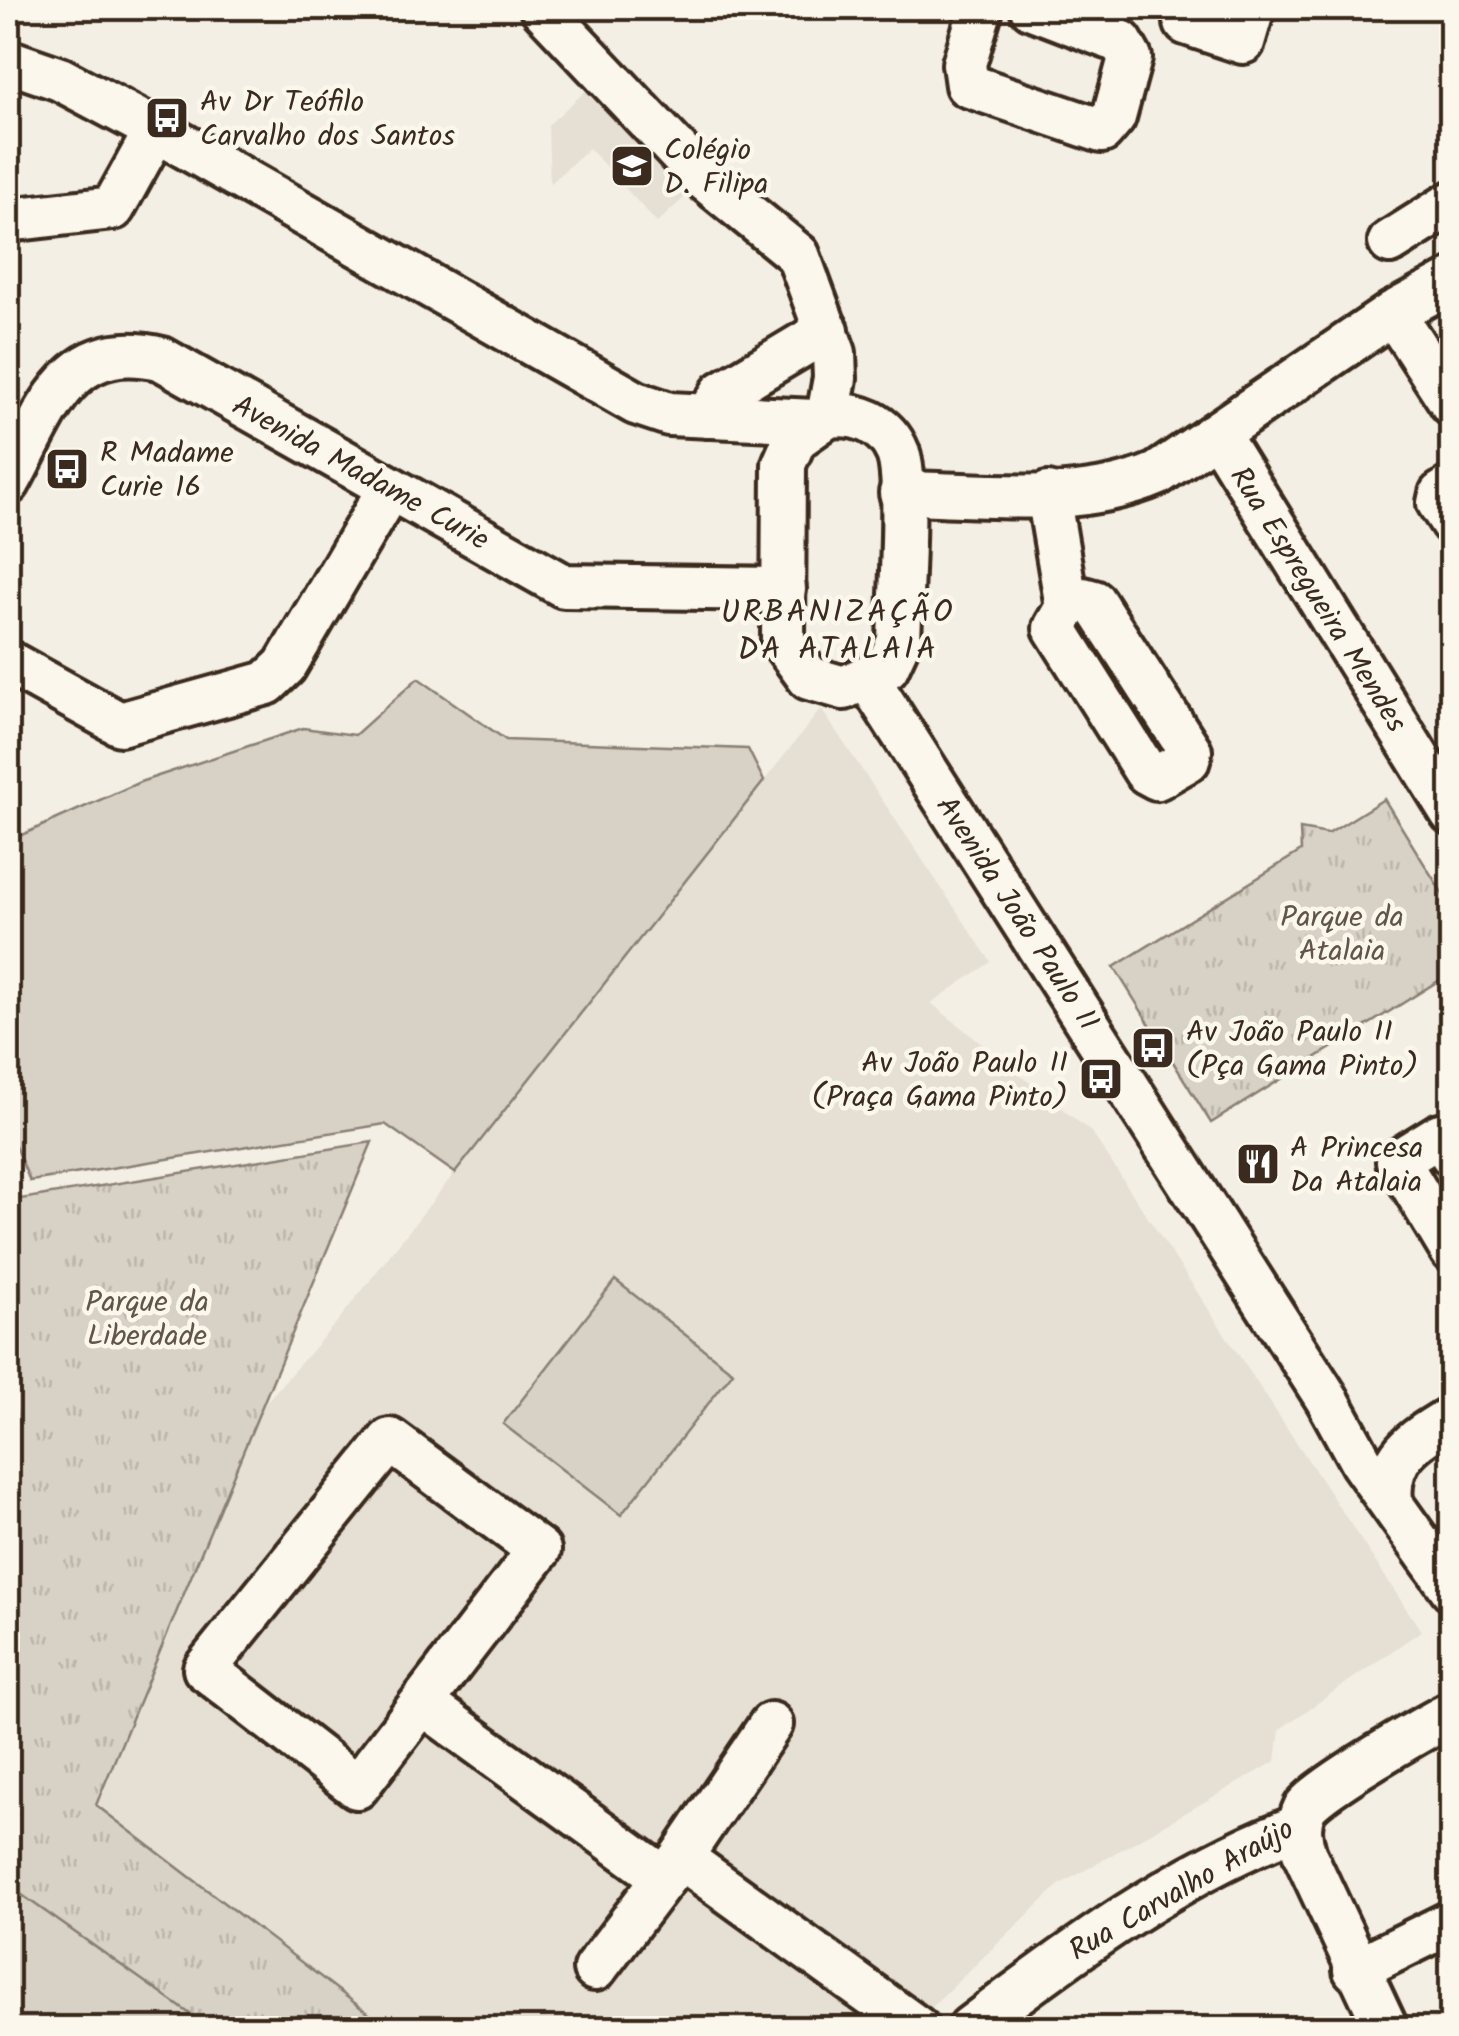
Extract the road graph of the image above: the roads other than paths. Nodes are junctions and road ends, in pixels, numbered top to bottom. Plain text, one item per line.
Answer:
1 (542, 8) edge
2 (981, 8) edge
3 (1032, 8) edge
4 (1192, 8) edge
5 (1253, 8) edge
6 (8, 61) edge
7 (156, 130) junction
8 (1452, 203) edge
9 (8, 220) edge
10 (1390, 242) dead end
11 (1452, 282) edge
12 (1393, 313) junction
13 (827, 330) junction
14 (1452, 404) edge
15 (708, 416) junction
16 (822, 419) junction
17 (1218, 435) junction
18 (8, 483) edge
19 (1452, 487) edge
20 (389, 489) junction
21 (901, 493) junction
22 (1048, 494) junction
23 (1452, 522) edge
24 (784, 589) junction
25 (1068, 607) dead end
26 (8, 662) edge
27 (868, 680) junction
28 (1452, 813) edge
29 (1452, 1154) edge
30 (1452, 1251) edge
31 (1328, 1399) junction
32 (1452, 1418) edge
33 (1406, 1445) junction
34 (1391, 1501) junction
35 (1452, 1589) edge
36 (424, 1704) junction
37 (1448, 1705) edge
38 (771, 1724) dead end
39 (1300, 1826) junction
40 (671, 1869) junction
41 (1452, 1922) edge
42 (595, 1970) dead end
43 (1355, 1970) junction
44 (917, 2028) edge
45 (970, 2028) edge
46 (1386, 2028) edge

1 - 13 street
2 - 3 street
4 - 5 street
6 - 7 street
7 - 9 street
7 - 15 street
8 - 10 street
11 - 12 street
12 - 14 street
12 - 17 street
13 - 15 street
13 - 16 street
15 - 16 street
16 - 21 street
16 - 24 street
17 - 22 street
17 - 28 street, Rua Espregueira Mendes
18 - 20 street, Avenida Madame Curie
19 - 23 street
20 - 24 street, Avenida Madame Curie
20 - 26 street
21 - 22 street
21 - 27 street
22 - 25 street
24 - 27 street
27 - 31 street, Avenida João Paulo II
29 - 30 street
31 - 33 street, Avenida João Paulo II
31 - 34 street, Avenida João Paulo II
32 - 33 street
33 - 34 street
34 - 35 street, Avenida João Paulo II
36 - 36 street
36 - 40 street
37 - 39 street, Rua Carvalho Araújo
38 - 40 street
39 - 43 street
39 - 45 street, Rua Carvalho Araújo
40 - 42 street
40 - 44 street
41 - 43 street
43 - 46 street

